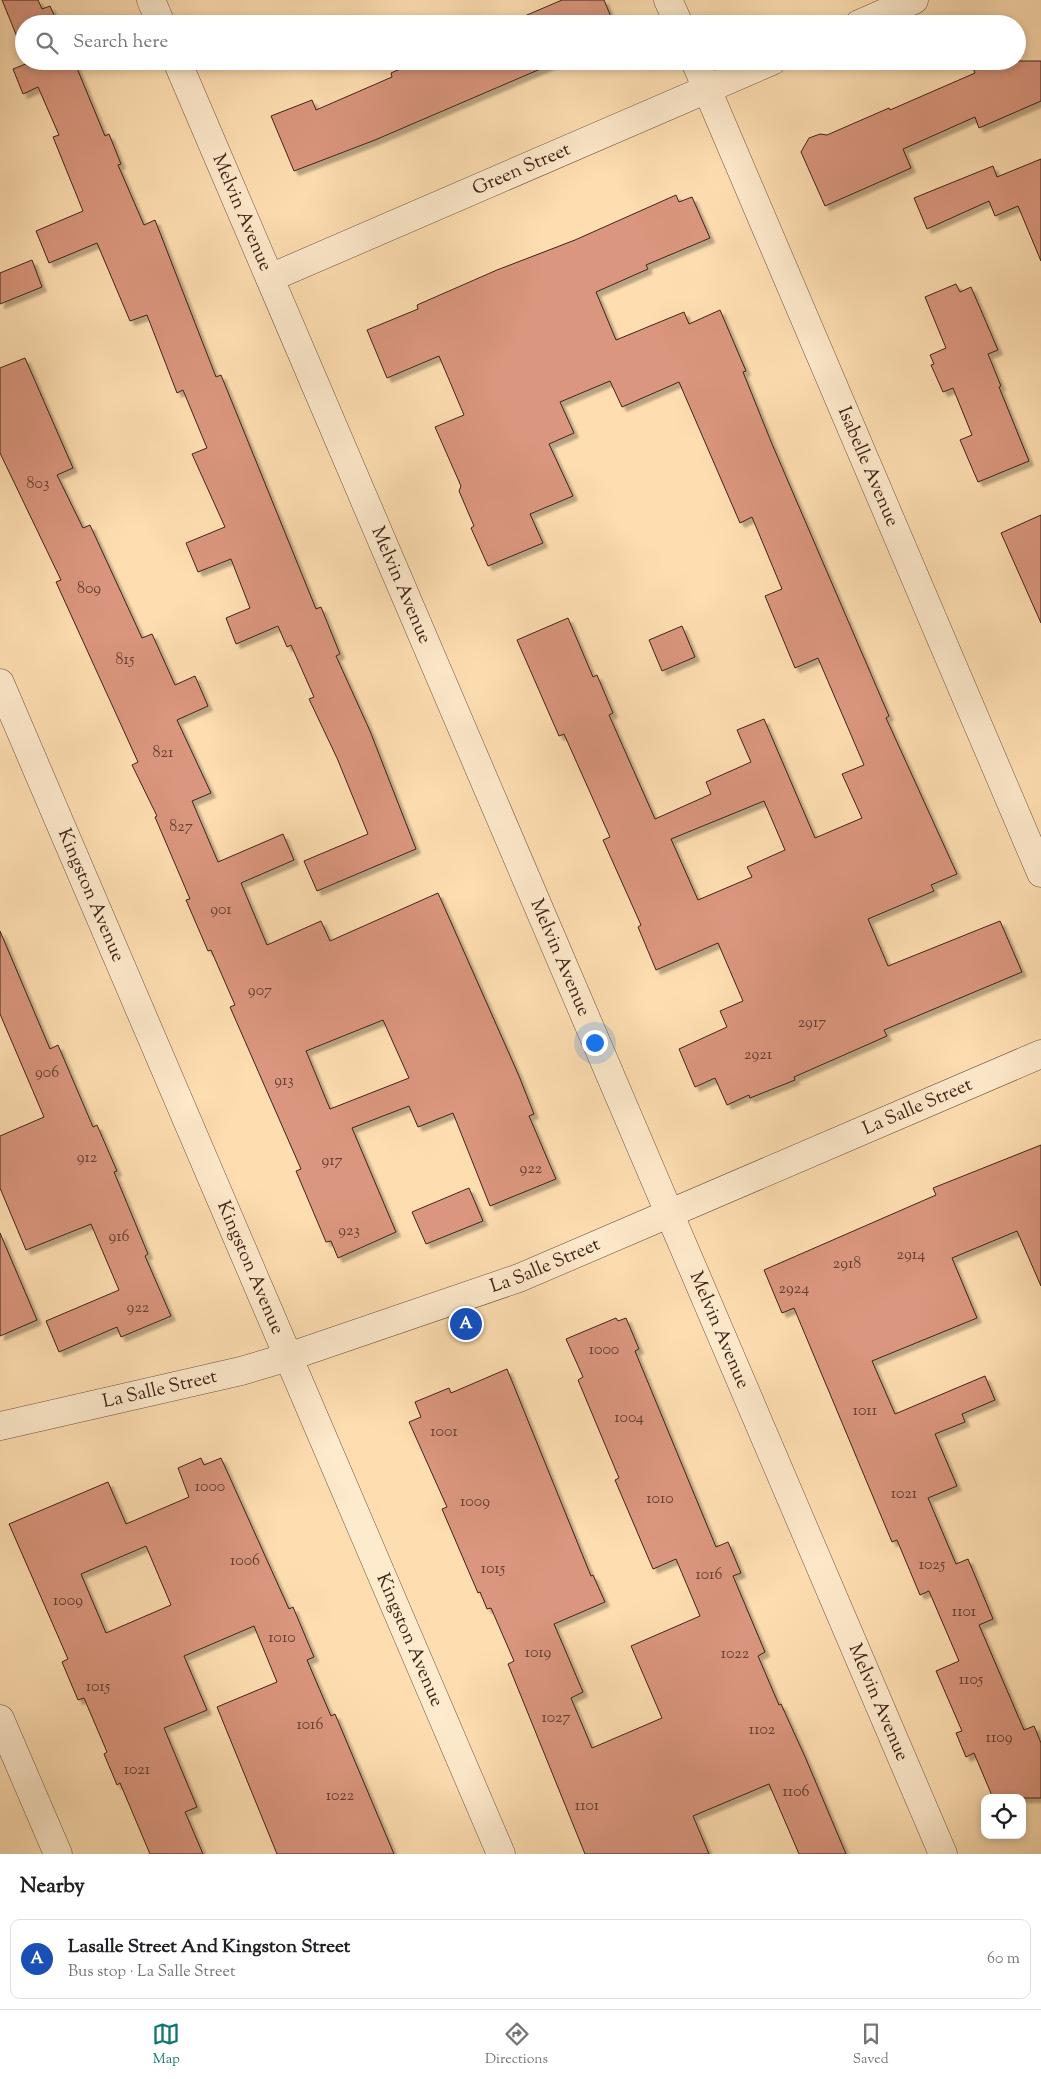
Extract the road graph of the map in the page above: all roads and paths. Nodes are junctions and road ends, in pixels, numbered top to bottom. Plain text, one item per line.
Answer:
1 (151, 0) edge
2 (668, 0) edge
3 (914, 0) edge
4 (157, 15) edge
5 (675, 15) edge
6 (880, 15) edge
7 (181, 70) edge
8 (699, 70) edge
9 (751, 70) edge
10 (707, 89) junction
11 (270, 278) junction
12 (0, 683) edge
13 (1041, 873) edge
14 (1041, 1054) edge
15 (670, 1214) junction
16 (288, 1357) junction
17 (0, 1426) edge
18 (0, 1719) edge
19 (58, 1854) edge
20 (501, 1854) edge
21 (943, 1854) edge

1 - 4 street
2 - 5 street
3 - 6 street
7 - 11 street, Melvin Avenue
8 - 10 street, Isabelle Avenue
9 - 10 street, Green Street
10 - 11 street, Green Street
10 - 13 street, Isabelle Avenue
11 - 15 street, Melvin Avenue
12 - 16 street, Kingston Avenue
14 - 15 street, La Salle Street
15 - 16 street, La Salle Street
15 - 21 street, Melvin Avenue
16 - 17 street, La Salle Street
16 - 20 street, Kingston Avenue
18 - 19 street

